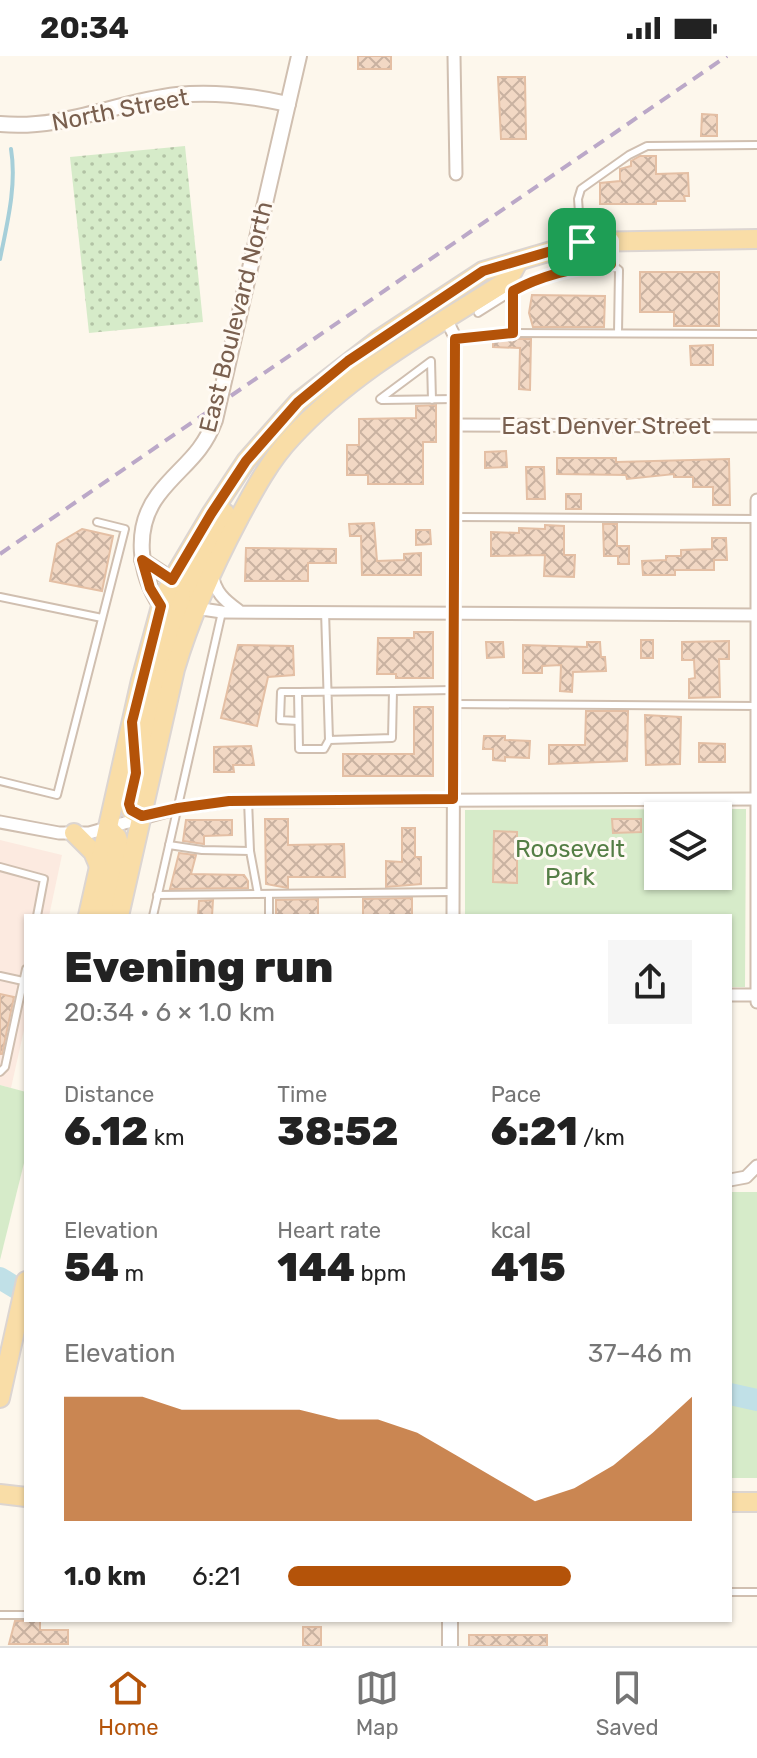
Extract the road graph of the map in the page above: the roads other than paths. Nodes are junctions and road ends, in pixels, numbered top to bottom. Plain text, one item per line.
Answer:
1 (299, 56) edge
2 (454, 56) edge
3 (288, 104) junction
4 (0, 124) edge
5 (757, 145) edge
6 (456, 174) dead end
7 (757, 239) edge
8 (611, 241) junction
9 (582, 242) junction
10 (510, 263) junction
11 (611, 264) junction
12 (513, 291) junction
13 (478, 313) dead end
14 (446, 319) junction
15 (513, 333) junction
16 (618, 333) junction
17 (757, 334) edge
18 (455, 339) junction
19 (455, 399) junction
20 (432, 400) junction
21 (455, 425) junction
22 (757, 426) edge
23 (246, 461) junction
24 (757, 500) edge
25 (454, 517) junction
26 (757, 519) edge
27 (97, 522) dead end
28 (142, 560) junction
29 (212, 569) junction
30 (172, 580) junction
31 (0, 597) edge
32 (161, 606) junction
33 (195, 608) junction
34 (239, 610) junction
35 (325, 611) junction
36 (222, 612) junction
37 (453, 613) junction
38 (757, 615) edge
39 (102, 618) junction
40 (453, 690) junction
41 (328, 691) junction
42 (393, 691) junction
43 (298, 692) junction
44 (453, 704) junction
45 (756, 706) edge
46 (298, 721) junction
47 (132, 722) junction
48 (329, 740) junction
49 (151, 776) junction
50 (0, 781) edge
51 (453, 799) junction
52 (756, 799) edge
53 (248, 800) junction
54 (178, 808) junction
55 (142, 816) junction
56 (0, 822) edge
57 (108, 828) junction
58 (74, 833) junction
59 (169, 845) junction
60 (250, 851) junction
61 (99, 866) junction
62 (0, 867) edge
63 (453, 892) junction
64 (258, 894) junction
65 (269, 894) junction
66 (157, 895) junction
67 (37, 914) edge
68 (88, 914) edge
69 (103, 914) edge
70 (119, 914) edge
71 (153, 914) edge
72 (269, 914) edge
73 (453, 914) edge
74 (0, 976) edge
75 (24, 977) edge
76 (23, 981) junction
77 (732, 995) edge
78 (757, 995) edge
79 (757, 1002) edge
80 (0, 1072) edge
81 (754, 1169) edge
82 (732, 1180) edge
83 (24, 1288) edge
84 (6, 1352) edge
85 (0, 1398) edge
86 (0, 1494) edge
87 (24, 1497) edge
88 (732, 1502) edge
89 (757, 1502) edge
90 (732, 1592) edge
91 (757, 1592) edge
92 (0, 1615) edge
93 (24, 1615) edge
94 (450, 1622) edge
95 (450, 1646) edge

1 - 3 street, East Boulevard North
2 - 6 street
3 - 4 street, North Street
3 - 28 street, East Boulevard North
5 - 9 lane
7 - 8 main road
8 - 9 main road
8 - 11 lane
9 - 10 main road
10 - 14 main road
10 - 23 main road
11 - 12 lane
11 - 16 lane
12 - 13 lane
12 - 15 lane
14 - 18 street
14 - 29 main road
15 - 16 lane
15 - 18 lane
16 - 17 lane
18 - 19 street
19 - 20 lane
19 - 21 street
20 - 20 lane
21 - 22 street, East Denver Street
21 - 25 street
23 - 30 main road
23 - 33 main road
24 - 26 street
25 - 26 lane
25 - 37 street
26 - 38 street
27 - 39 lane
28 - 30 street
28 - 32 street, East Boulevard North
29 - 33 main road
29 - 34 street
30 - 32 main road
30 - 49 main road
31 - 39 lane
32 - 47 main road
33 - 36 street
33 - 49 main road
34 - 35 street
34 - 36 street
35 - 37 street
35 - 41 lane
36 - 54 lane
37 - 38 street
37 - 40 street
38 - 45 street
39 - 50 lane
40 - 42 lane
40 - 44 street
41 - 42 lane
41 - 43 lane
41 - 48 lane
42 - 48 lane
43 - 46 lane
43 - 46 lane
44 - 45 lane
44 - 51 street
45 - 52 street
46 - 48 lane
47 - 55 main road
47 - 57 main road
49 - 55 main road
51 - 52 street
51 - 53 street
51 - 63 street
52 - 78 street
53 - 54 street
53 - 60 lane
54 - 55 street
54 - 59 lane
55 - 57 street
55 - 70 main road
56 - 58 street
57 - 58 street
57 - 61 main road
57 - 69 main road
58 - 61 main road
59 - 60 lane
59 - 66 lane
60 - 64 lane
61 - 68 main road
62 - 67 lane
63 - 65 lane
63 - 73 street
64 - 65 lane
64 - 66 lane
65 - 72 lane
66 - 71 lane
74 - 76 lane
75 - 76 lane
76 - 80 lane
77 - 78 street
78 - 79 street
81 - 82 street
83 - 84 main road
84 - 85 main road
86 - 87 main road
88 - 89 main road
90 - 91 lane
92 - 93 lane
94 - 95 street

